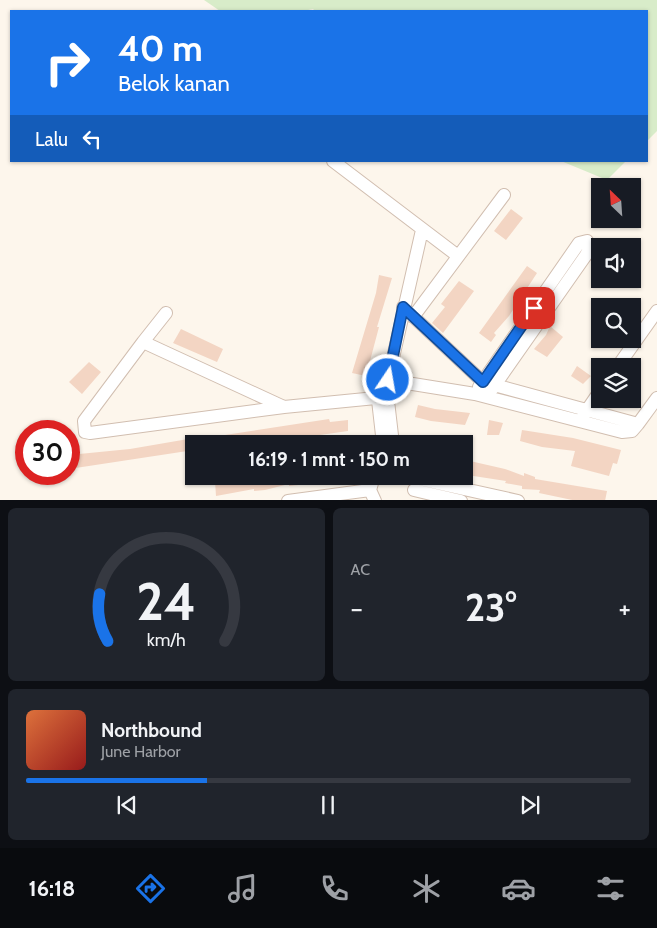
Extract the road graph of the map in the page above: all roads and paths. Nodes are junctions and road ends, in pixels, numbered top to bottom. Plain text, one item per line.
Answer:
1 (334, 162) edge
2 (504, 196) dead end
3 (422, 230) junction
4 (458, 256) junction
5 (403, 307) junction
6 (657, 311) edge
7 (166, 313) dead end
8 (413, 317) junction
9 (143, 342) junction
10 (624, 358) edge
11 (388, 380) junction
12 (484, 390) junction
13 (383, 396) junction
14 (657, 398) edge
15 (591, 404) edge
16 (284, 407) junction
17 (584, 415) junction
18 (382, 435) edge
19 (391, 435) edge
20 (410, 486) edge
21 (370, 497) edge
22 (288, 500) edge
23 (461, 500) edge
24 (518, 500) edge

1 - 3 street
2 - 4 street
3 - 4 street
3 - 5 street
4 - 8 street
5 - 8 street
5 - 11 street
6 - 10 street
7 - 9 street
8 - 12 street
9 - 16 street
9 - 16 street
11 - 12 street
11 - 13 street
12 - 12 street
12 - 17 street
13 - 16 street
13 - 18 street
13 - 19 street
14 - 17 street
15 - 17 street
20 - 23 street
20 - 24 street
21 - 22 street

